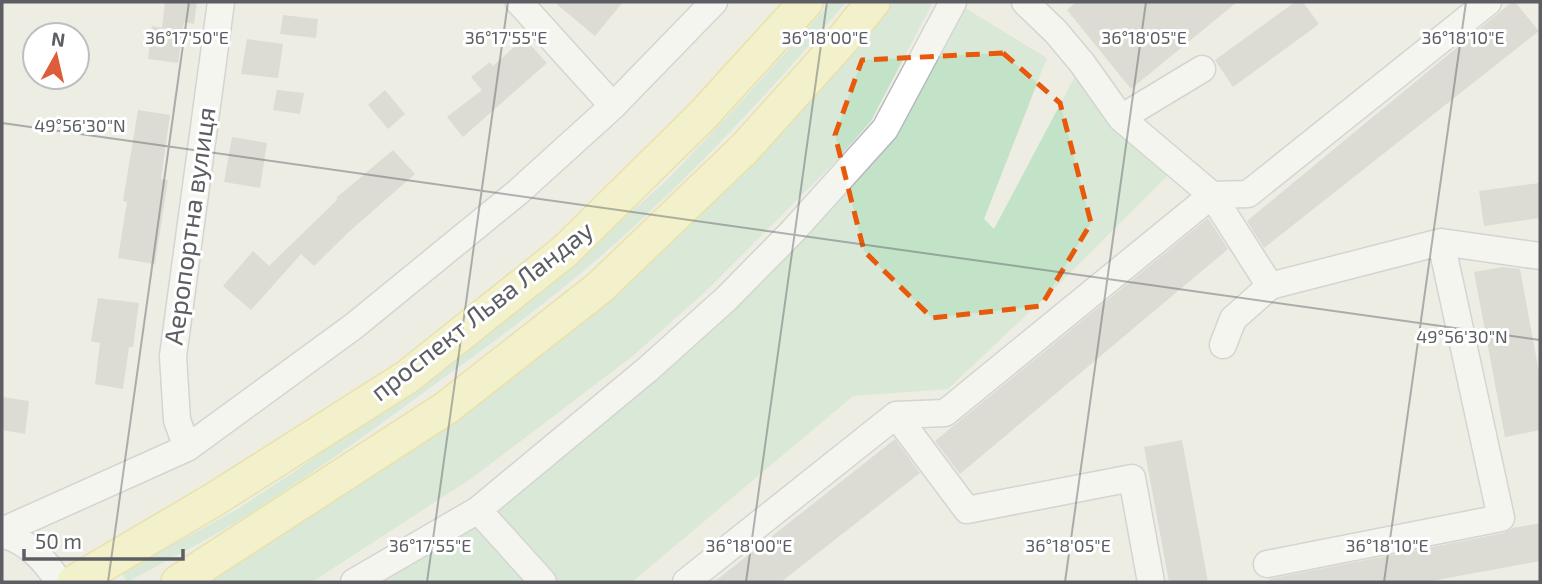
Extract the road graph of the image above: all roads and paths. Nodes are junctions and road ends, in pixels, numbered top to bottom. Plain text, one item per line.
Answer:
1 (221, 2) edge
2 (519, 2) edge
3 (714, 2) edge
4 (806, 2) edge
5 (873, 2) edge
6 (953, 2) edge
7 (1025, 2) edge
8 (1488, 2) edge
9 (1202, 69) dead end
10 (613, 106) junction
11 (1121, 118) junction
12 (1212, 195) junction
13 (1441, 242) junction
14 (1540, 256) edge
15 (1270, 286) junction
16 (1223, 345) dead end
17 (895, 415) junction
18 (187, 449) junction
19 (478, 510) junction
20 (2, 533) edge
21 (1267, 564) dead end
22 (59, 582) edge
23 (74, 582) edge
24 (178, 582) edge
25 (354, 582) edge
26 (543, 582) edge
27 (686, 582) edge
28 (1151, 582) edge

1 - 18 street, Аеропортна вулиця
2 - 10 street
3 - 10 street
4 - 23 main road, проспект Льва Ландау
5 - 24 main road, проспект Льва Ландау
6 - 19 street
7 - 11 street
8 - 12 street
9 - 11 street
10 - 18 street
11 - 12 street
12 - 15 street
12 - 17 street
13 - 14 street
13 - 15 street
13 - 21 street
15 - 16 street
17 - 27 street
17 - 28 street
18 - 20 street
19 - 25 street
19 - 26 street
20 - 22 street

